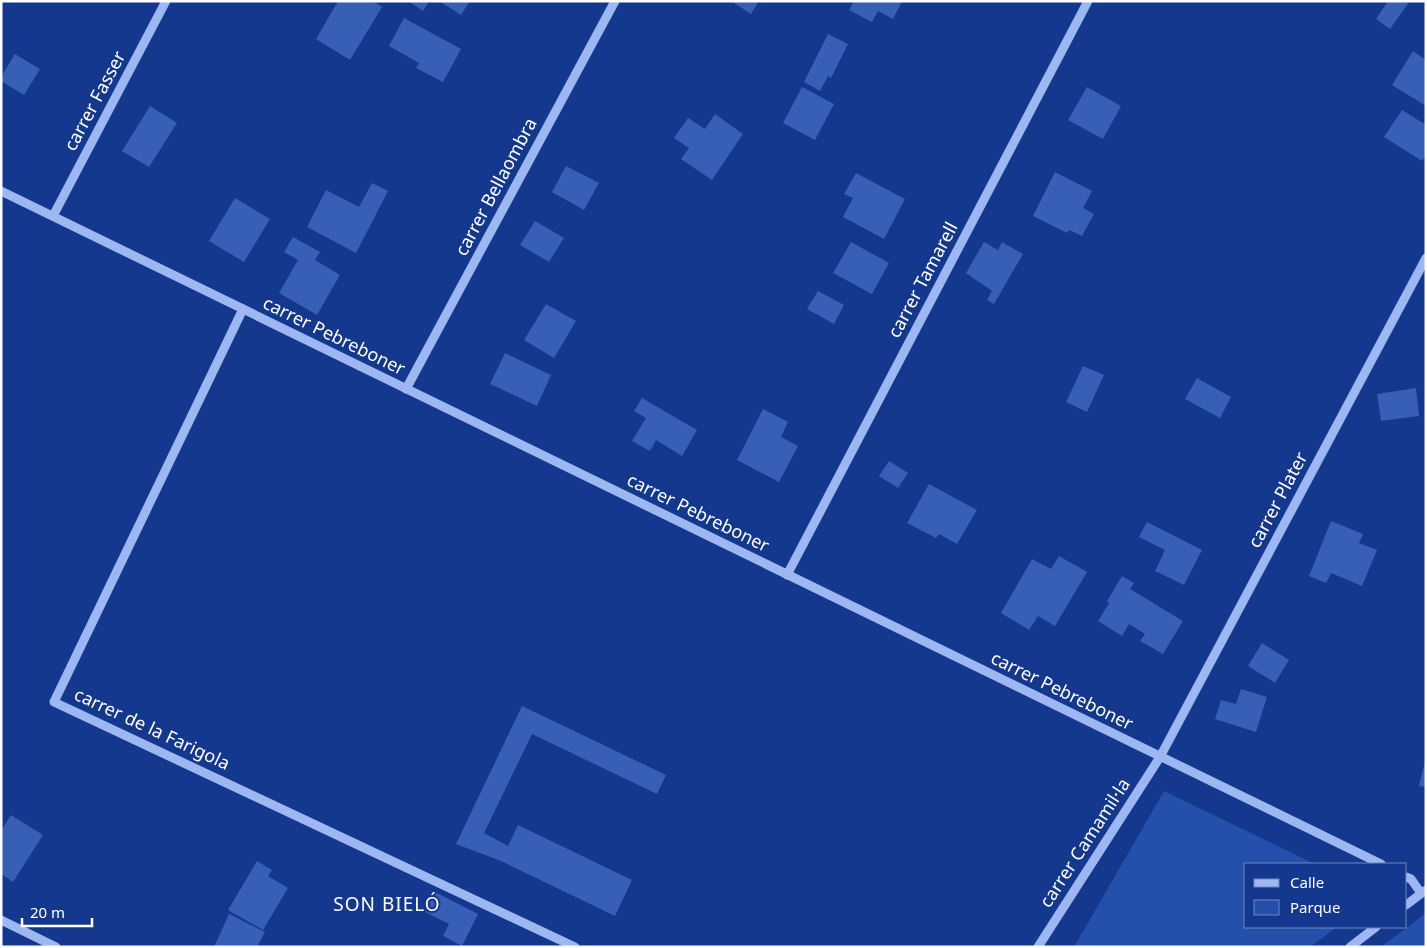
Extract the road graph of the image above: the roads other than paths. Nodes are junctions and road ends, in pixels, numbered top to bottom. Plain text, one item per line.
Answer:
1 (166, 1) edge
2 (615, 1) edge
3 (1088, 1) edge
4 (1, 191) edge
5 (52, 216) junction
6 (1426, 258) edge
7 (243, 309) junction
8 (406, 388) junction
9 (787, 575) junction
10 (1160, 757) junction
11 (1379, 863) edge
12 (1407, 877) edge
13 (1424, 892) edge
14 (1407, 904) edge
15 (1, 920) edge
16 (1375, 928) edge
17 (56, 947) edge
18 (575, 947) edge
19 (1038, 947) edge
20 (1350, 947) edge

1 - 5 street, carrer Fasser
2 - 8 street, carrer Bellaombra
3 - 9 street, carrer Tamarell
4 - 5 street, carrer Pebreboner
5 - 7 street, carrer Pebreboner
6 - 10 street, carrer Plater
7 - 8 street, carrer Pebreboner
7 - 18 street, carrer de la Farigola
8 - 9 street, carrer Pebreboner
9 - 10 street, carrer Pebreboner
10 - 11 street, carrer Pebreboner
10 - 19 street, carrer Camamil·la
12 - 13 street
13 - 14 street
15 - 17 street
16 - 20 street

